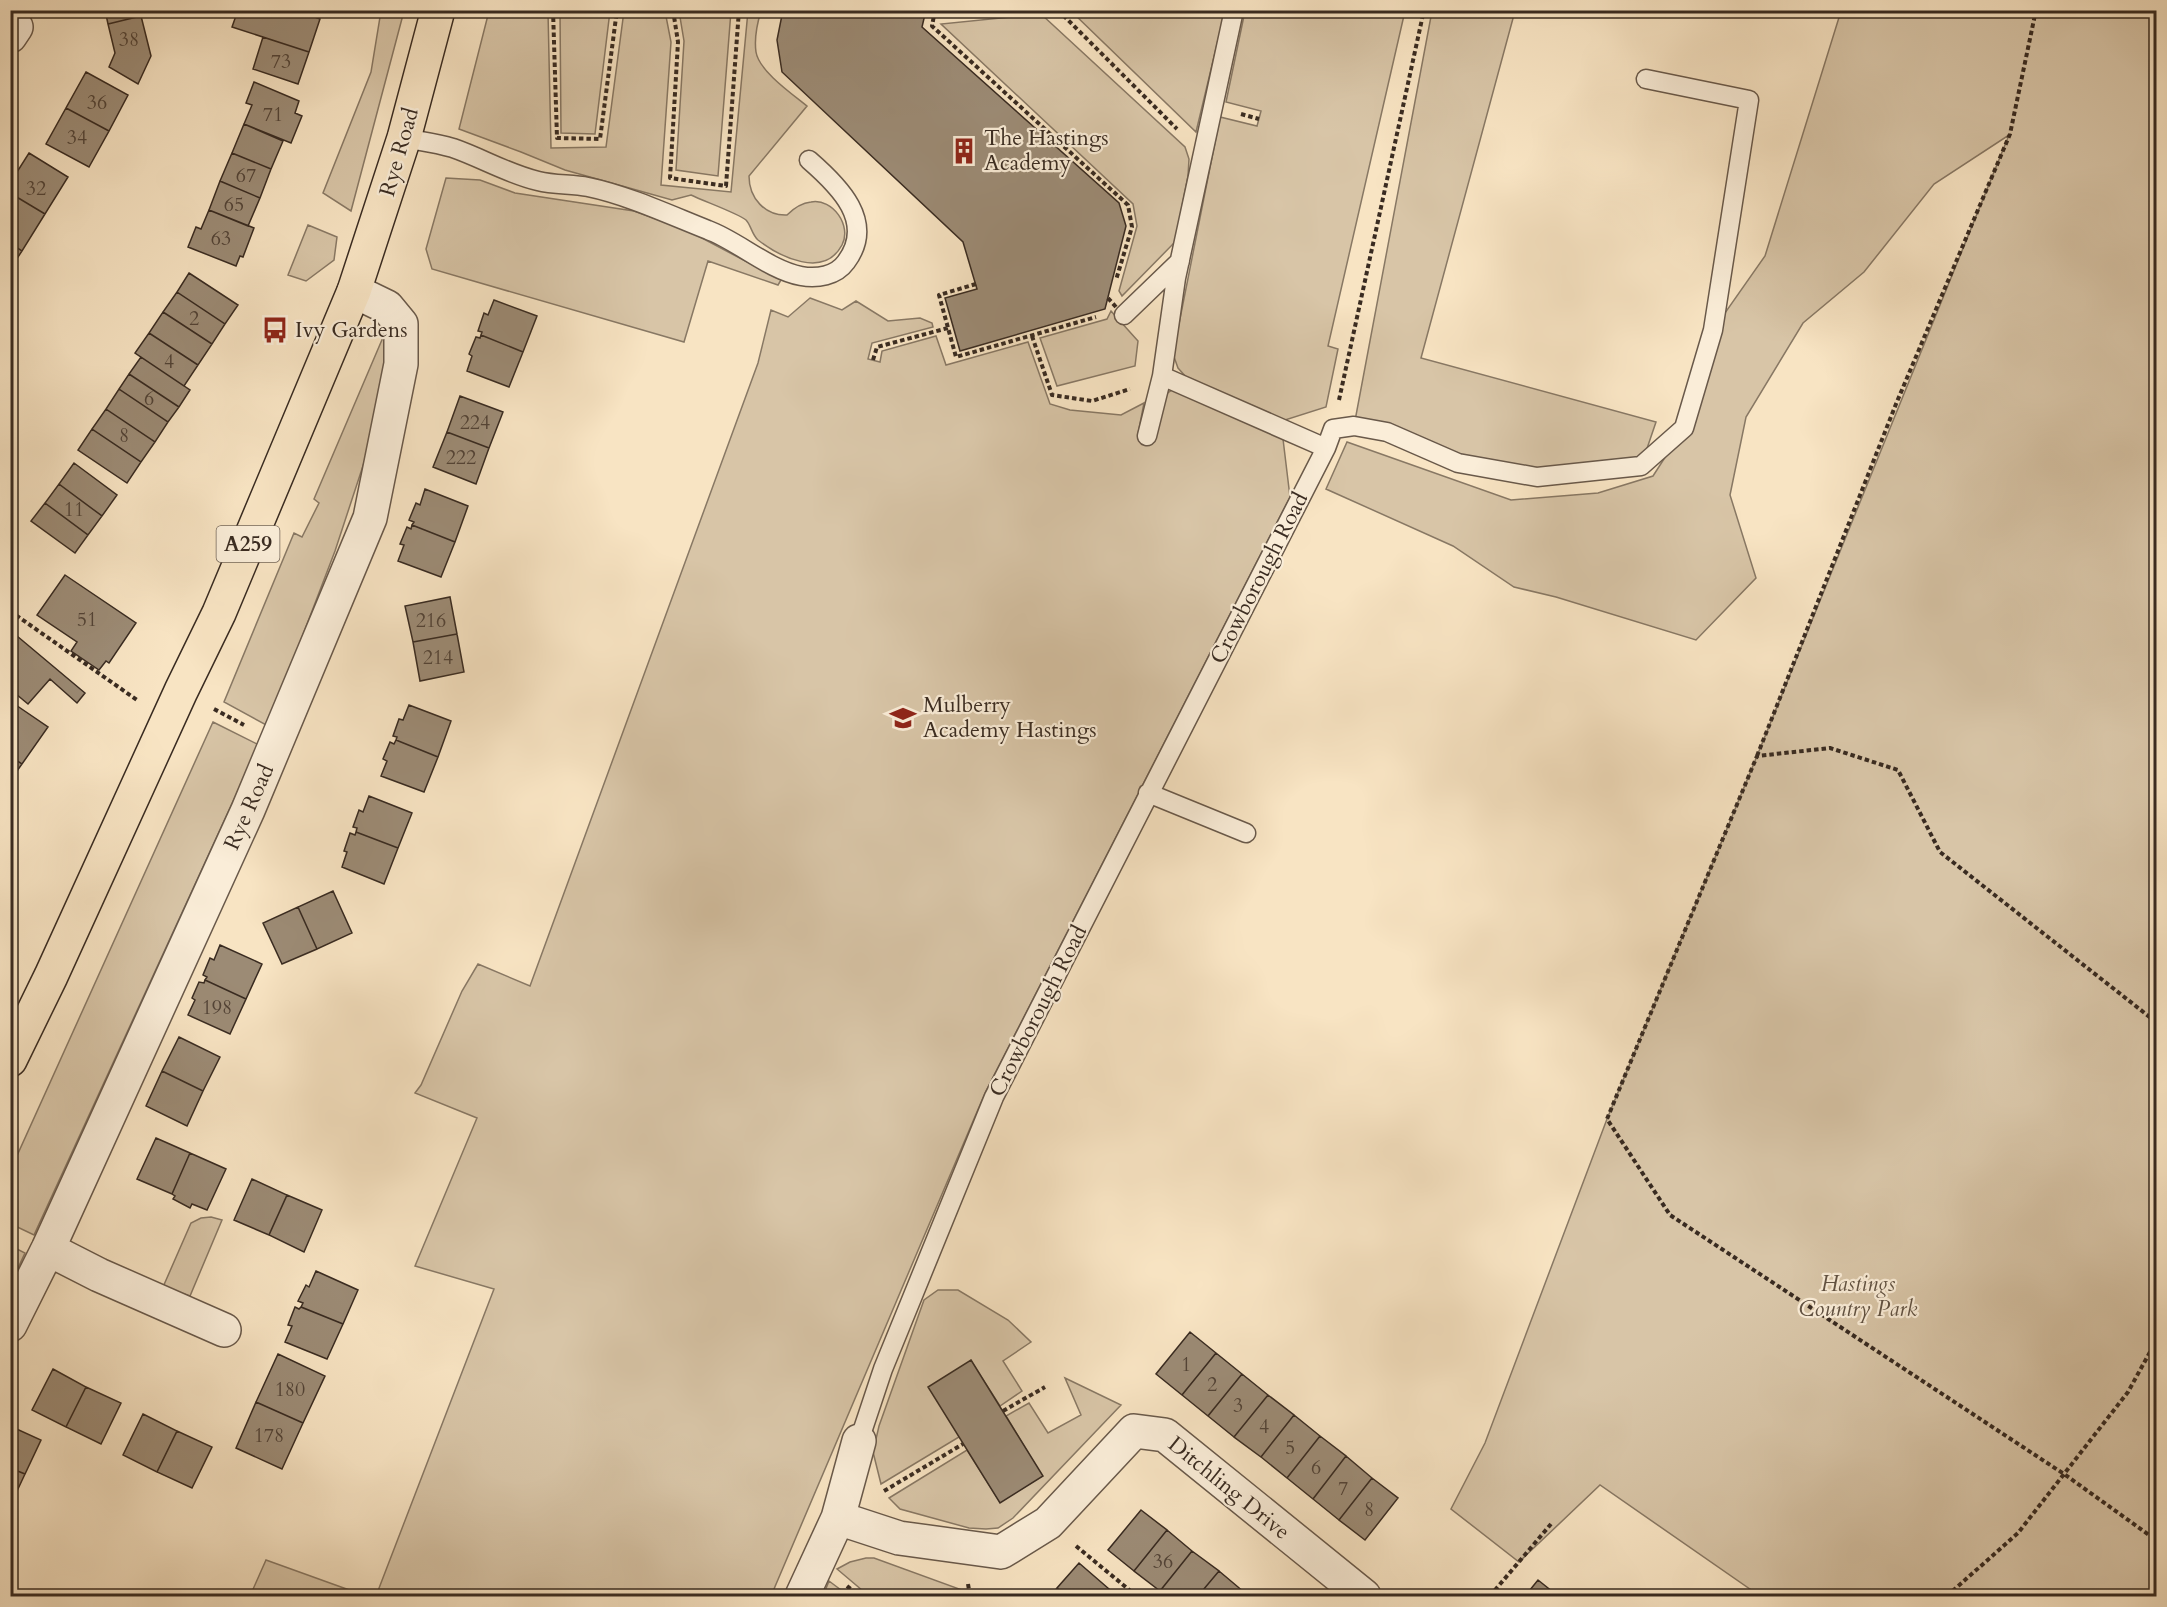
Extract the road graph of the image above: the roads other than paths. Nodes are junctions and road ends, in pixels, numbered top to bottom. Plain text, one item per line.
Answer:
1 (438, 10) edge
2 (1234, 10) edge
3 (1646, 79) dead end
4 (404, 138) junction
5 (809, 160) dead end
6 (1180, 261) junction
7 (354, 291) junction
8 (1120, 311) road end
9 (1162, 376) junction
10 (1147, 436) dead end
11 (1326, 448) junction
12 (1148, 793) junction
13 (1246, 832) dead end
14 (10, 1060) edge
15 (48, 1249) junction
16 (10, 1325) edge
17 (224, 1330) dead end
18 (859, 1440) joint
19 (838, 1518) junction
20 (802, 1596) edge
21 (1364, 1596) edge

1 - 4 highway, Rye Road / A259
2 - 6 lane
3 - 11 lane, Crowborough Road
4 - 5 lane
4 - 7 highway, Rye Road / A259
6 - 8 lane
6 - 9 lane
7 - 14 highway, Rye Road / A259
7 - 15 street, Rye Road
9 - 10 lane
9 - 11 lane
11 - 12 lane, Crowborough Road
12 - 13 lane
12 - 18 lane, Crowborough Road
15 - 16 street, Rye Road
15 - 17 street
18 - 19 street, Crowborough Road
19 - 20 street, Crowborough Road
19 - 21 street, Ditchling Drive

